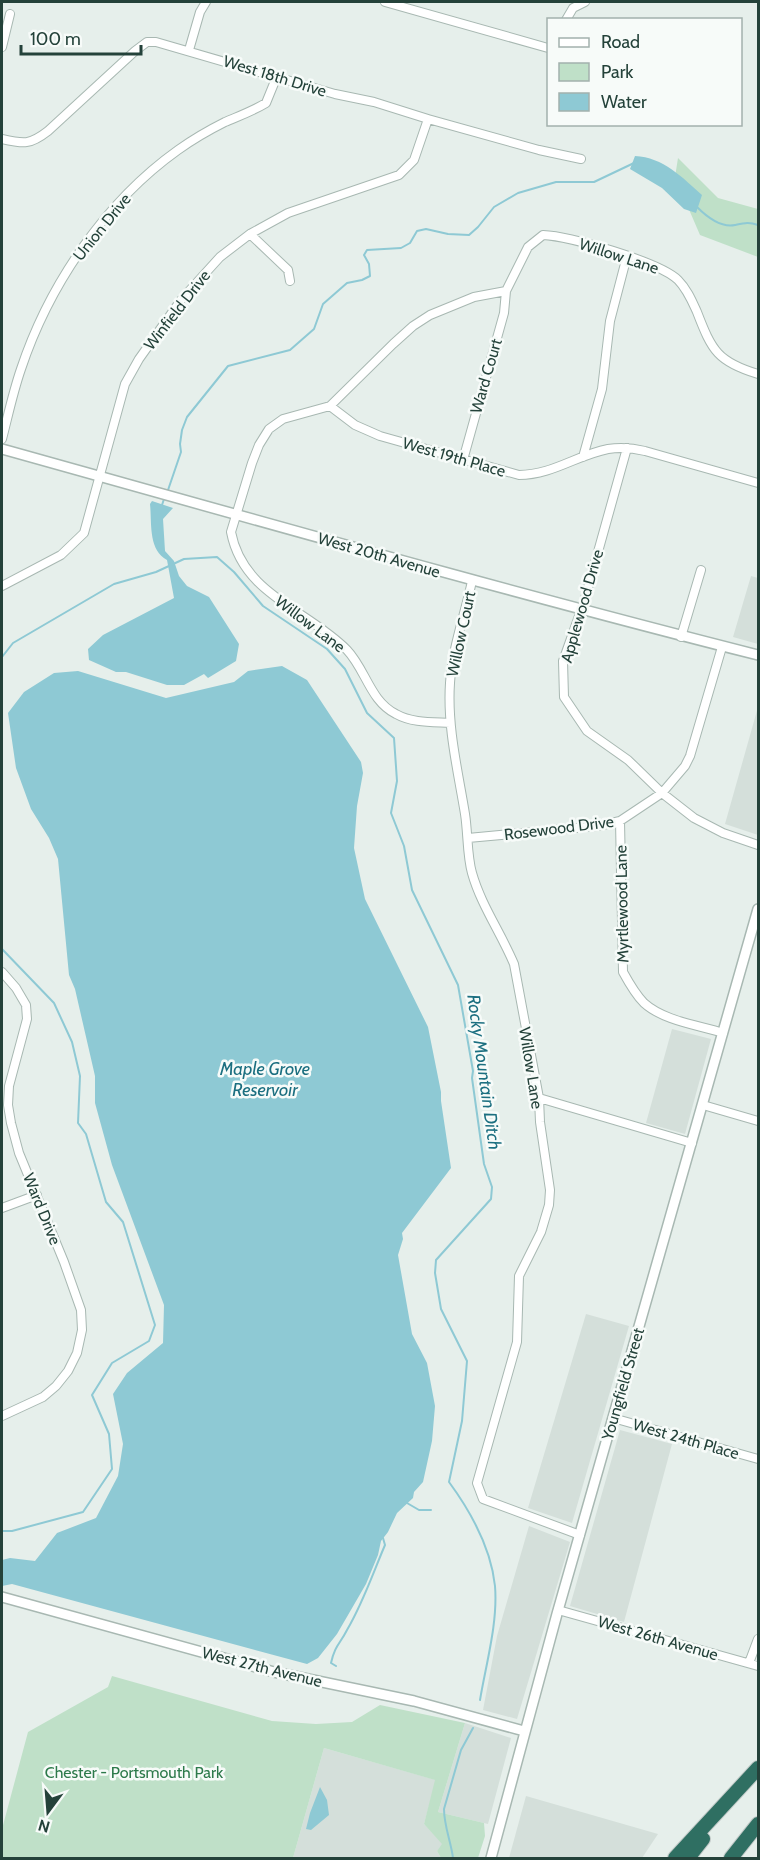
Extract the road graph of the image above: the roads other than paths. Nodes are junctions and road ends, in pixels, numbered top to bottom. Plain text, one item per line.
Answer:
1 (206, 2) edge
2 (385, 2) edge
3 (585, 2) edge
4 (10, 14) dead end
5 (567, 18) edge
6 (2, 47) edge
7 (547, 47) edge
8 (189, 50) junction
9 (277, 76) junction
10 (428, 119) junction
11 (2, 139) edge
12 (581, 159) dead end
13 (250, 234) junction
14 (627, 256) junction
15 (290, 281) dead end
16 (506, 291) junction
17 (759, 374) edge
18 (330, 406) junction
19 (2, 439) edge
20 (627, 448) junction
21 (2, 449) edge
22 (583, 457) junction
23 (463, 460) junction
24 (100, 476) junction
25 (759, 483) edge
26 (236, 515) junction
27 (701, 570) dead end
28 (472, 581) junction
29 (2, 586) edge
30 (581, 608) junction
31 (681, 637) junction
32 (722, 647) junction
33 (759, 655) edge
34 (450, 723) junction
35 (662, 793) junction
36 (620, 821) junction
37 (468, 838) junction
38 (759, 846) edge
39 (759, 909) edge
40 (2, 972) edge
41 (723, 1033) junction
42 (539, 1098) junction
43 (703, 1105) junction
44 (759, 1121) edge
45 (692, 1143) junction
46 (38, 1195) junction
47 (2, 1208) edge
48 (2, 1416) edge
49 (614, 1418) junction
50 (759, 1459) edge
51 (580, 1535) junction
52 (2, 1597) edge
53 (558, 1610) junction
54 (759, 1639) edge
55 (749, 1663) junction
56 (759, 1666) edge
57 (524, 1731) junction
58 (759, 1768) edge
59 (740, 1789) junction
60 (759, 1824) edge
61 (491, 1858) edge
62 (675, 1858) edge
63 (688, 1858) edge
64 (731, 1858) edge

1 - 8 street
2 - 7 street
3 - 5 street
4 - 6 street
8 - 9 street, West 18th Drive
8 - 11 street, West 18th Drive
9 - 10 street, West 18th Drive
9 - 19 street, Union Drive
10 - 12 street, West 18th Drive
10 - 13 street, Winfield Drive
13 - 15 street
13 - 24 street, Winfield Drive
14 - 16 street, Willow Lane
14 - 17 street, Willow Lane
14 - 22 street
16 - 18 street, Willow Lane
16 - 23 street, Ward Court
18 - 23 street, West 19th Place
18 - 26 street, Willow Lane
20 - 22 street, West 19th Place
20 - 25 street, West 19th Place
20 - 30 street, Applewood Drive
21 - 24 street, West 20th Avenue
22 - 23 street, West 19th Place
24 - 26 street, West 20th Avenue
24 - 29 street, Winfield Drive
26 - 28 street, West 20th Avenue
26 - 34 street, Willow Lane
27 - 31 street
28 - 30 street, West 20th Avenue
28 - 34 street, Willow Court
30 - 31 street, West 20th Avenue
30 - 35 street, Applewood Drive
31 - 32 street, West 20th Avenue
32 - 33 street, West 20th Avenue
32 - 35 street, Rosewood Drive
34 - 37 street, Willow Lane
35 - 36 street, Rosewood Drive
35 - 38 street, Applewood Drive
36 - 37 street, Rosewood Drive
36 - 41 street, Myrtlewood Lane
37 - 42 street, Willow Lane
39 - 41 street, Youngfield Street
40 - 46 street, Ward Drive
41 - 43 street, Youngfield Street
42 - 45 street
42 - 51 street, Willow Lane
43 - 44 street
43 - 45 street, Youngfield Street
45 - 49 street, Youngfield Street
46 - 47 street
46 - 48 street, Ward Drive
49 - 50 street, West 24th Place
49 - 51 street, Youngfield Street
51 - 53 street, Youngfield Street
52 - 57 street, West 27th Avenue
53 - 55 street, West 26th Avenue
53 - 57 street, Youngfield Street
54 - 55 street
55 - 56 street, West 26th Avenue
57 - 61 street, Youngfield Street
58 - 59 highway
59 - 62 highway
59 - 63 highway
60 - 64 highway

